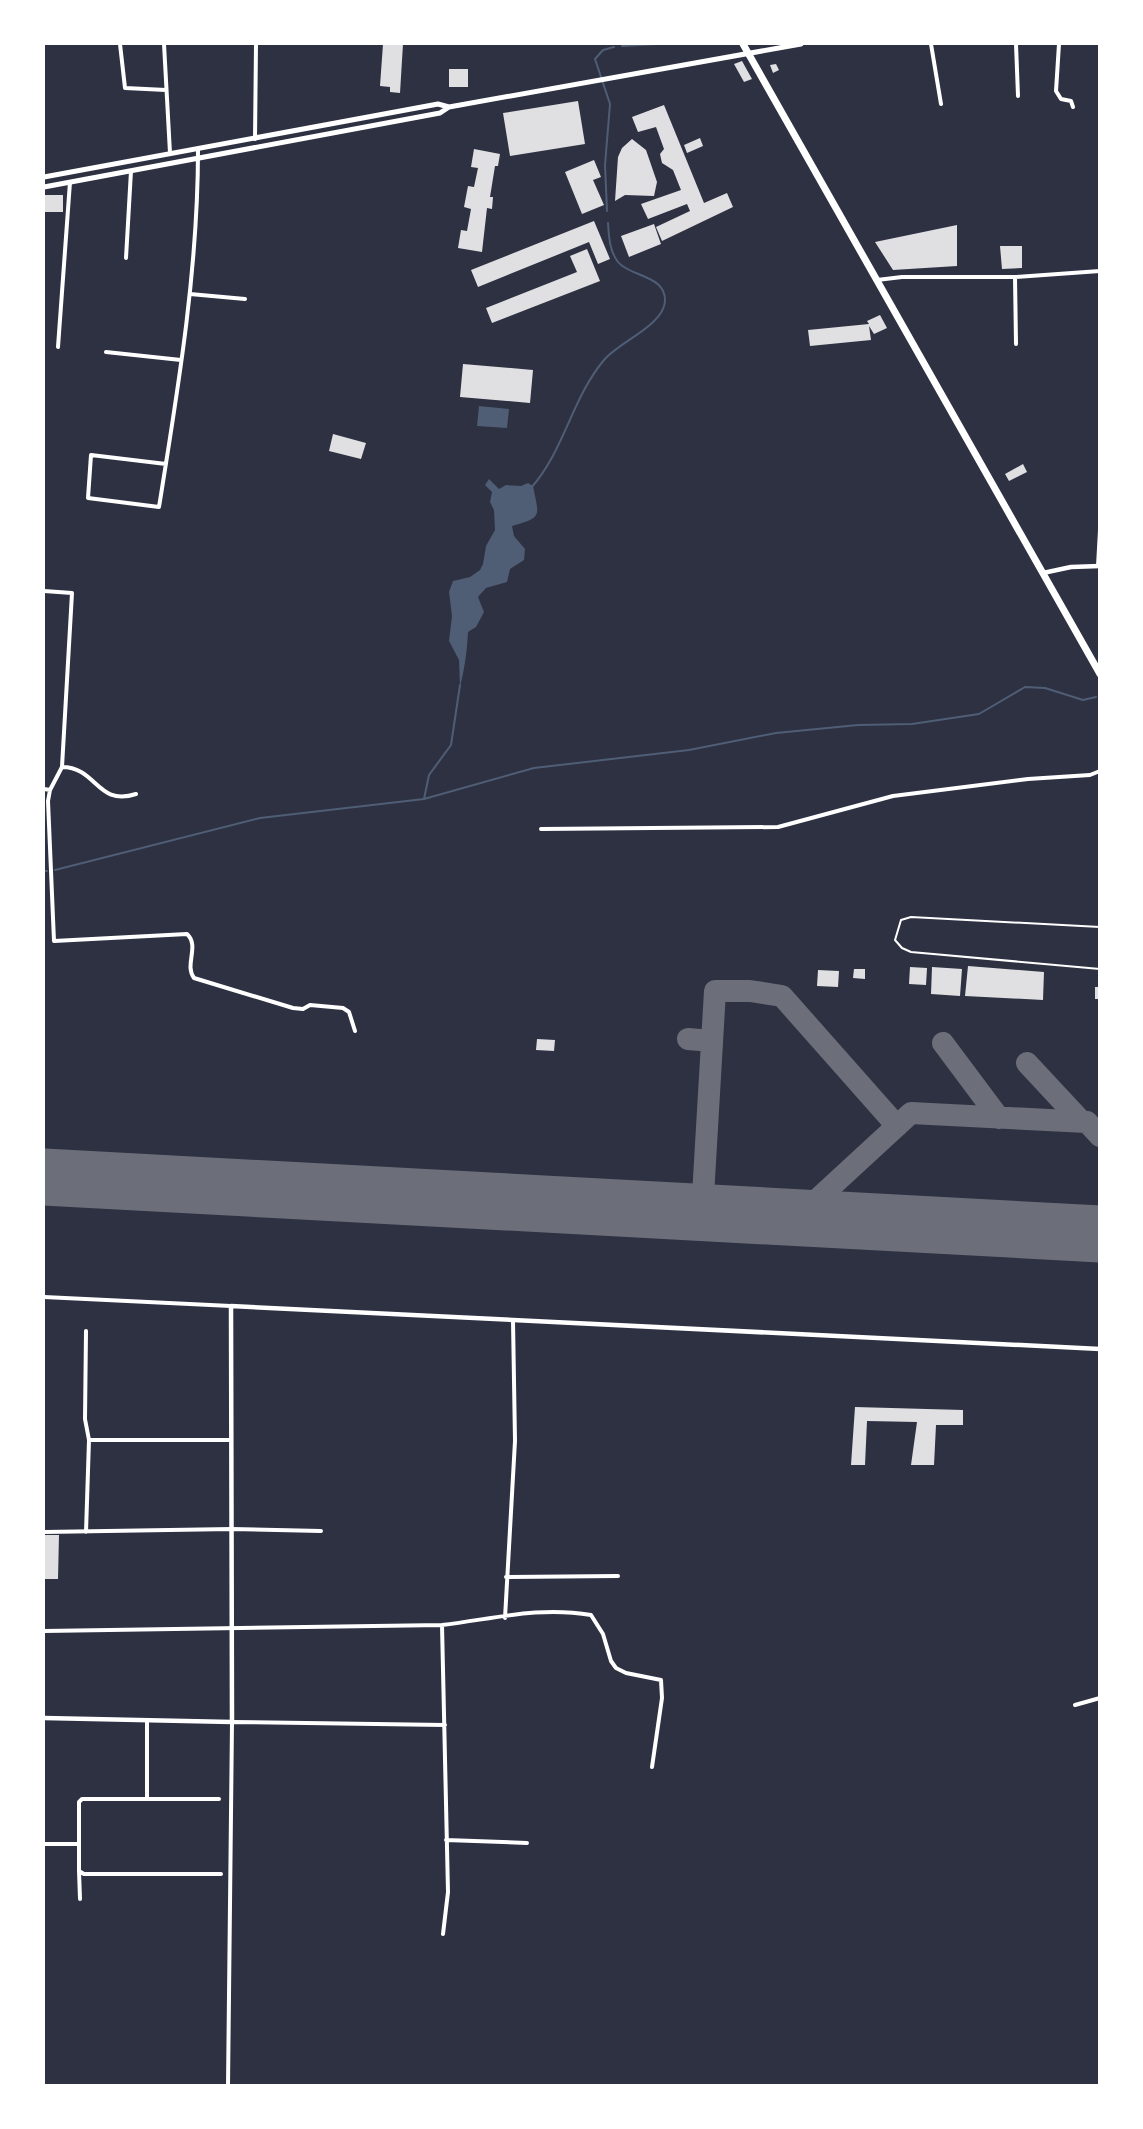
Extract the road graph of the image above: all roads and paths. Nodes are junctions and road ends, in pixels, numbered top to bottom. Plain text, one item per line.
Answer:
1 (120, 44) edge
2 (164, 44) edge
3 (256, 44) edge
4 (743, 44) edge
5 (801, 44) edge
6 (931, 44) edge
7 (1016, 44) edge
8 (1059, 44) edge
9 (748, 53) junction
10 (165, 90) junction
11 (1018, 96) dead end
12 (941, 104) dead end
13 (449, 107) junction
14 (1073, 108) dead end
15 (255, 140) junction
16 (198, 150) junction
17 (170, 155) junction
18 (198, 158) junction
19 (95, 168) junction
20 (131, 171) junction
21 (44, 177) edge
22 (96, 177) junction
23 (70, 182) junction
24 (44, 187) edge
25 (126, 258) dead end
26 (1100, 271) edge
27 (1015, 277) junction
28 (876, 280) junction
29 (190, 294) junction
30 (245, 299) dead end
31 (1016, 344) dead end
32 (58, 347) dead end
33 (106, 352) dead end
34 (181, 360) junction
35 (166, 464) junction
36 (1100, 530) edge
37 (1099, 566) edge
38 (1041, 573) junction
39 (44, 591) edge
40 (1100, 674) edge
41 (62, 767) junction
42 (1100, 771) edge
43 (44, 789) edge
44 (50, 790) junction
45 (136, 794) dead end
46 (541, 829) dead end
47 (1100, 927) edge
48 (1100, 969) edge
49 (355, 1030) dead end
50 (44, 1297) edge
51 (231, 1306) junction
52 (513, 1321) junction
53 (86, 1331) dead end
54 (1100, 1349) edge
55 (89, 1440) junction
56 (232, 1440) junction
57 (232, 1530) junction
58 (321, 1531) dead end
59 (44, 1532) edge
60 (86, 1532) junction
61 (618, 1576) dead end
62 (506, 1577) junction
63 (505, 1618) junction
64 (442, 1626) junction
65 (232, 1628) junction
66 (44, 1630) edge
67 (1100, 1698) edge
68 (1075, 1705) dead end
69 (44, 1718) edge
70 (147, 1720) junction
71 (232, 1722) junction
72 (445, 1725) junction
73 (652, 1767) dead end
74 (147, 1799) junction
75 (219, 1799) dead end
76 (446, 1840) junction
77 (527, 1843) dead end
78 (44, 1844) edge
79 (79, 1844) junction
80 (79, 1870) junction
81 (221, 1874) dead end
82 (80, 1899) dead end
83 (443, 1934) dead end
84 (228, 2085) edge

1 - 10 street
2 - 10 street
3 - 15 street
4 - 9 highway
5 - 9 main road
6 - 12 street
7 - 11 street
8 - 14 street
9 - 13 main road
9 - 28 highway
10 - 17 street
13 - 15 main road
13 - 18 main road
15 - 16 main road
16 - 17 main road
16 - 18 street
17 - 19 main road
18 - 20 main road
18 - 29 street
19 - 21 main road
19 - 22 main road
20 - 22 main road
20 - 25 street
22 - 23 main road
23 - 24 main road
23 - 32 street
26 - 27 street
27 - 28 street
27 - 31 street
28 - 38 highway
29 - 30 street
29 - 34 street
33 - 34 street
34 - 35 street
35 - 35 street
36 - 37 street
37 - 38 street
38 - 40 highway
39 - 41 street
41 - 44 street
41 - 45 street
42 - 46 street
43 - 44 street
44 - 49 street
47 - 48 lane
50 - 51 street
51 - 52 street
51 - 56 street
52 - 54 street
52 - 62 street
53 - 55 street
55 - 56 street
55 - 60 street
56 - 57 street
57 - 58 street
57 - 60 street
57 - 65 street
59 - 60 street
61 - 62 street
62 - 63 street
63 - 64 street
63 - 73 street
64 - 65 street
64 - 72 street
65 - 66 street
65 - 71 street
67 - 68 street
69 - 70 street
70 - 71 street
70 - 74 street
71 - 72 street
71 - 84 street
72 - 76 street
74 - 75 street
74 - 79 street
76 - 77 street
76 - 83 street
78 - 79 street
79 - 80 street
80 - 81 street
80 - 82 street

